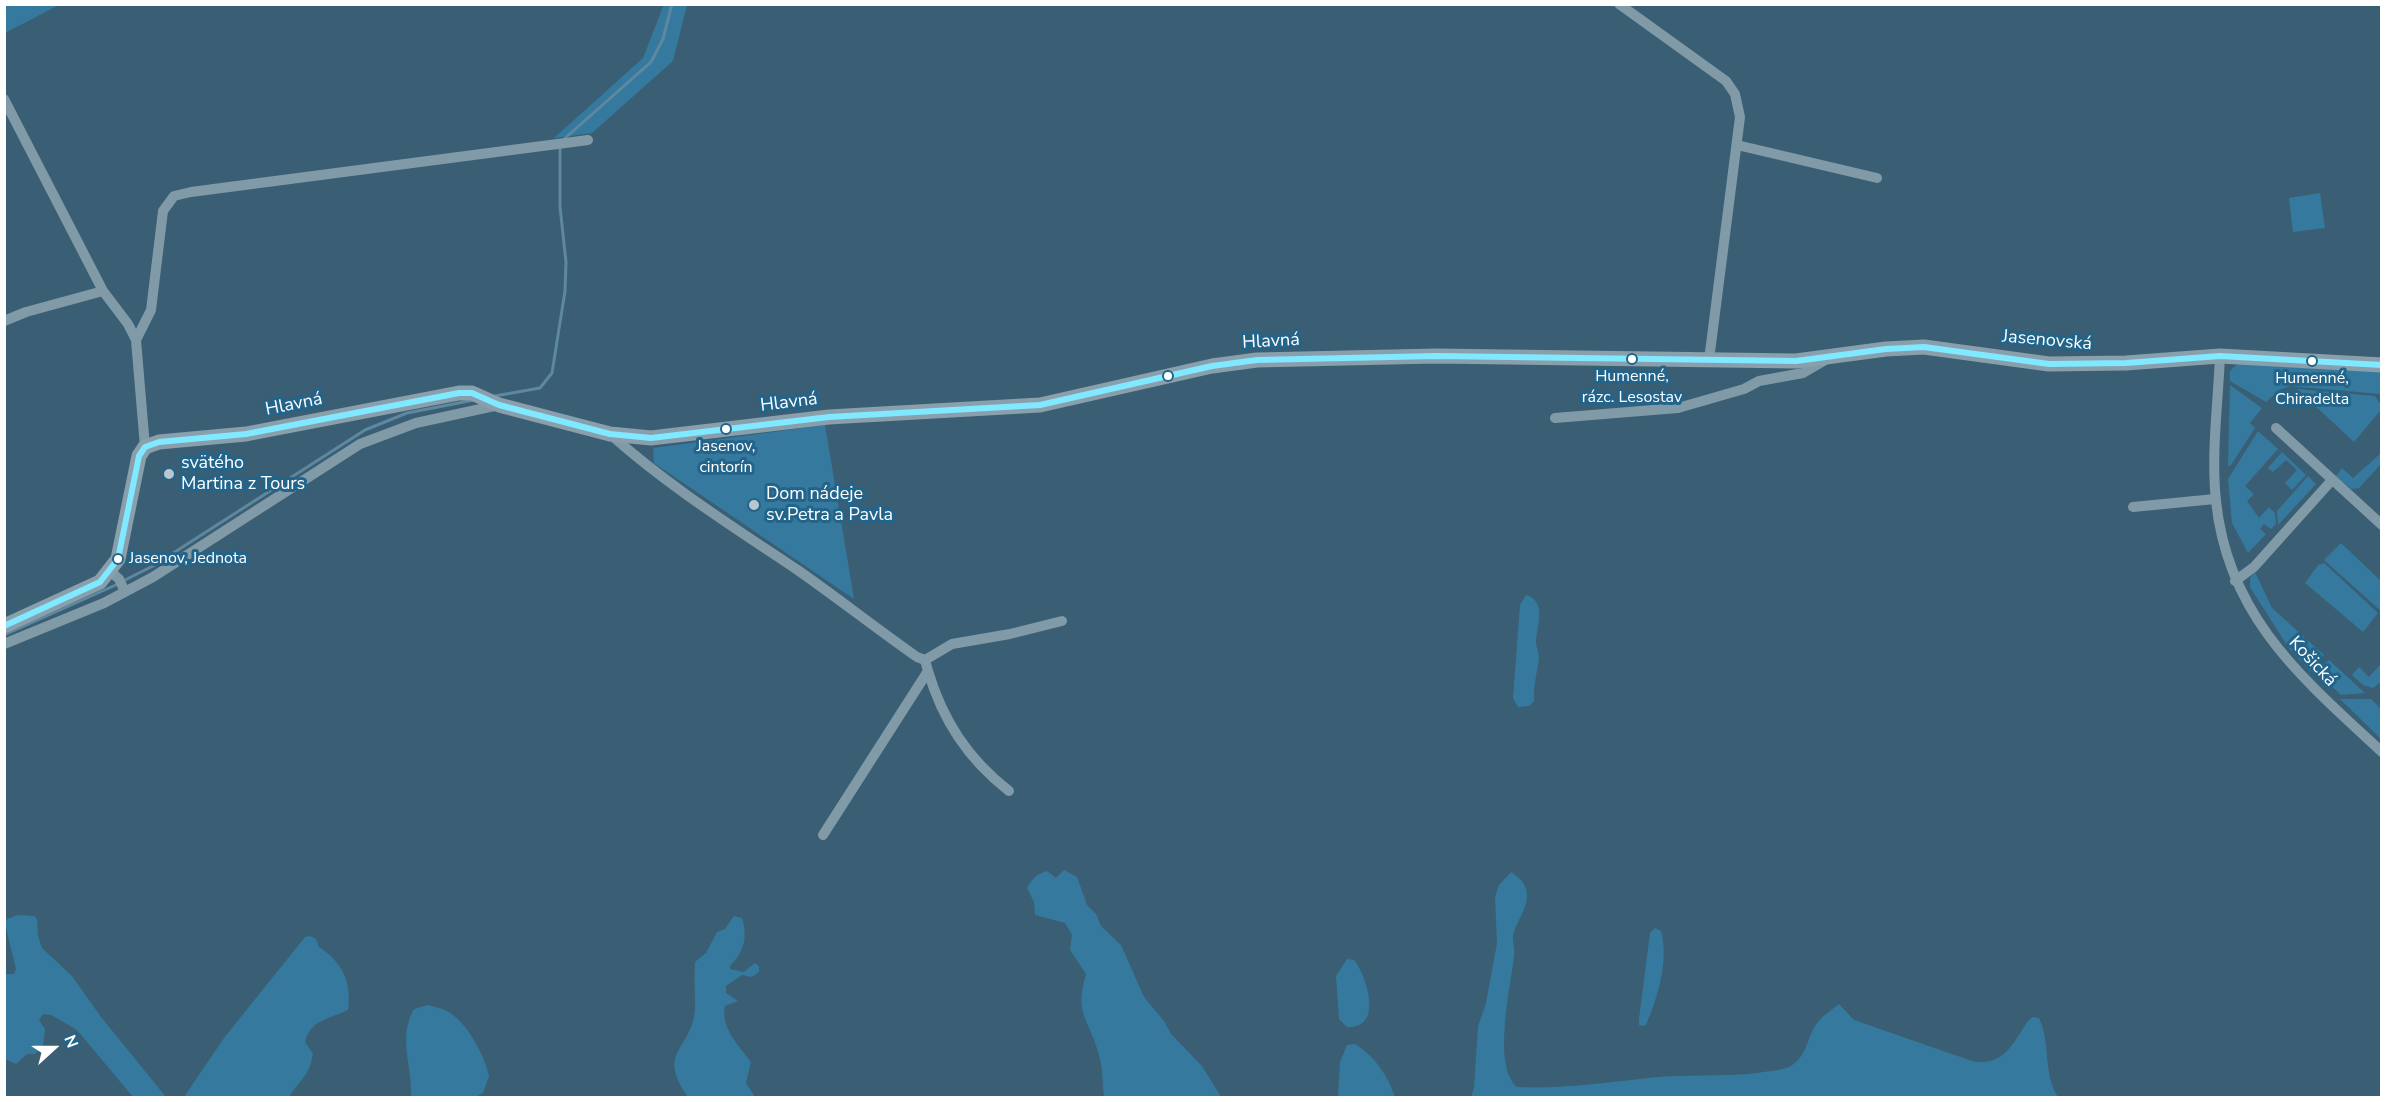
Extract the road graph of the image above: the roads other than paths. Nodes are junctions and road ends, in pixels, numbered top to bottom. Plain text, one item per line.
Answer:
1 (1619, 4) edge
2 (4, 99) edge
3 (588, 140) dead end
4 (1737, 145) junction
5 (1877, 178) dead end
6 (103, 291) junction
7 (4, 321) edge
8 (136, 340) junction
9 (2220, 356) junction
10 (1831, 357) junction
11 (1702, 360) junction
12 (2382, 365) edge
13 (495, 404) junction
14 (1555, 418) dead end
15 (2276, 428) dead end
16 (610, 434) junction
17 (651, 438) junction
18 (145, 447) junction
19 (636, 457) junction
20 (2332, 480) junction
21 (2215, 499) junction
22 (2133, 507) dead end
23 (2382, 525) edge
24 (2235, 580) junction
25 (119, 582) junction
26 (1062, 621) dead end
27 (4, 626) edge
28 (4, 644) edge
29 (927, 666) junction
30 (2382, 752) edge
31 (1009, 791) dead end
32 (823, 835) dead end

1 - 4 street
2 - 6 street
3 - 8 street
4 - 5 street
4 - 11 street
6 - 7 street
6 - 8 street
8 - 18 street
9 - 10 street, Jasenovská
9 - 12 street, Jasenovská
9 - 21 street, Košická
10 - 11 street, Jasenovská
10 - 14 street
11 - 17 street, Hlavná
13 - 16 street, Hlavná
13 - 18 street, Hlavná
13 - 25 street
15 - 20 street
16 - 17 street, Hlavná
16 - 19 street
17 - 19 street
18 - 25 street
19 - 29 street
20 - 23 street
20 - 24 street
21 - 22 street
21 - 24 street, Košická
24 - 30 street, Košická
25 - 27 street
25 - 28 street
26 - 29 street
29 - 31 street
29 - 32 street

